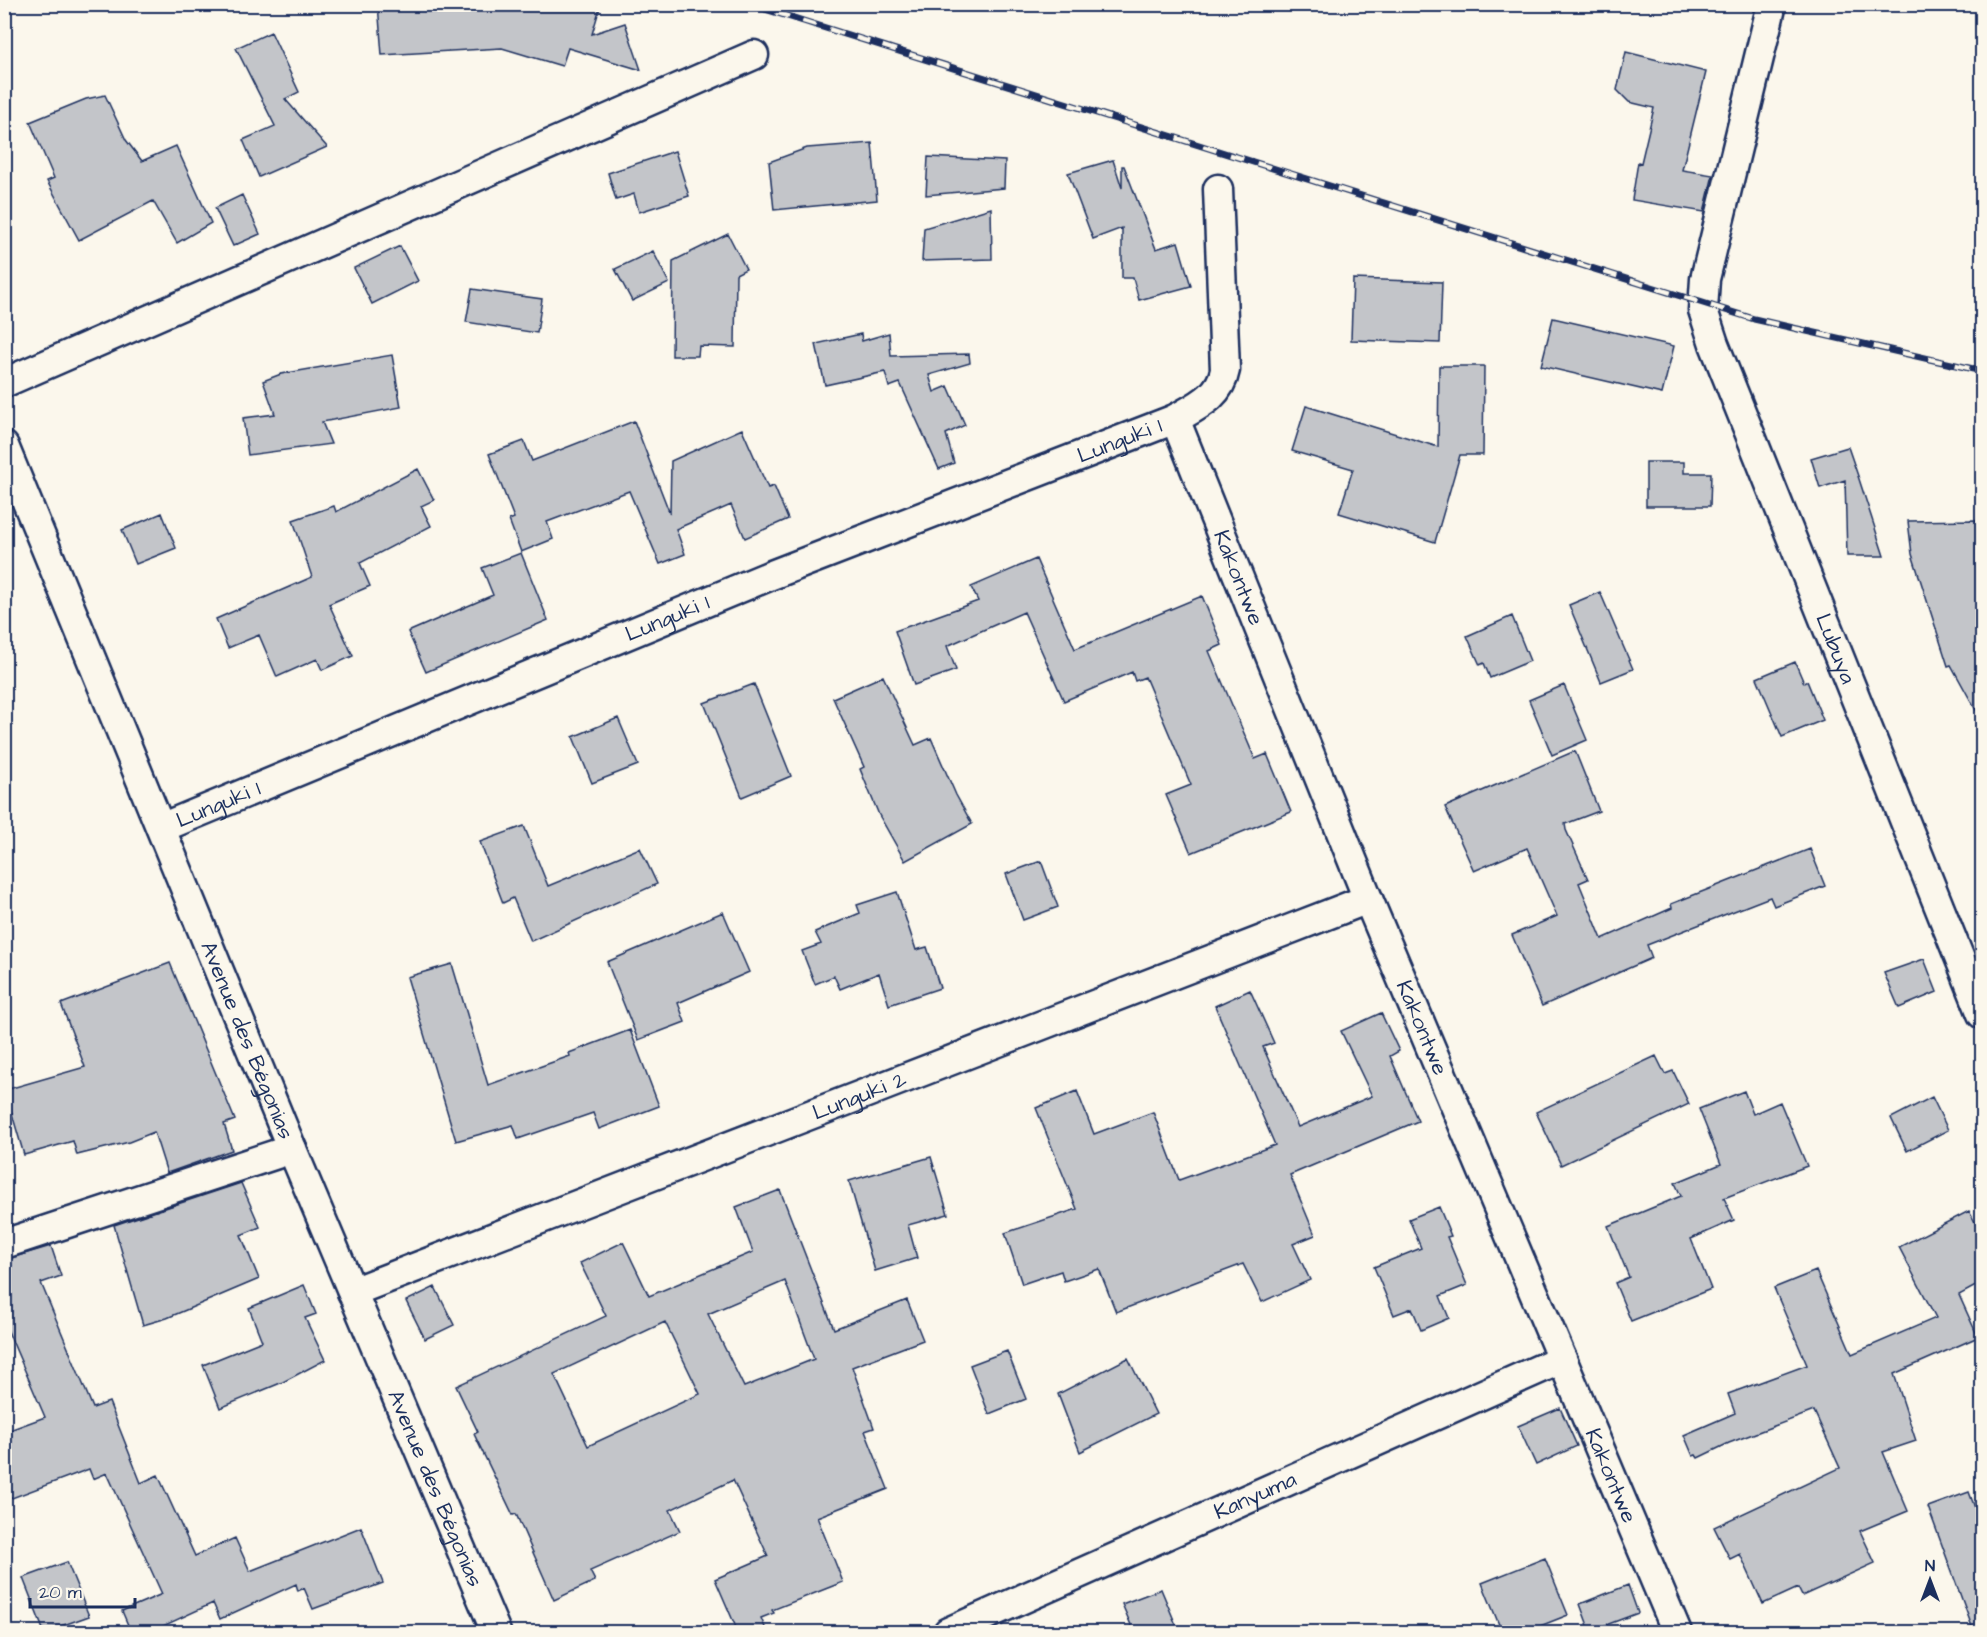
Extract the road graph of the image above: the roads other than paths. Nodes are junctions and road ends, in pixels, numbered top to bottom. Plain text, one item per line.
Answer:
1 (1772, 4) edge
2 (754, 55) dead end
3 (1218, 189) dead end
4 (4, 383) edge
5 (1175, 419) junction
6 (4, 446) edge
7 (161, 828) junction
8 (1368, 898) junction
9 (1983, 1014) edge
10 (292, 1149) junction
11 (4, 1244) edge
12 (352, 1292) junction
13 (1562, 1359) junction
14 (496, 1632) edge
15 (948, 1632) edge
16 (1677, 1632) edge

1 - 9 street, Lubuya
2 - 4 street
3 - 5 street, Lunguki 1
5 - 7 street, Lunguki 1
5 - 8 street, Kakontwe
6 - 7 street, Avenue des Bégonias
7 - 10 street, Avenue des Bégonias
8 - 12 street, Lunguki 2
8 - 13 street, Kakontwe
10 - 11 street
10 - 12 street, Avenue des Bégonias
12 - 14 street, Avenue des Bégonias
13 - 15 street, Kanyuma
13 - 16 street, Kakontwe

